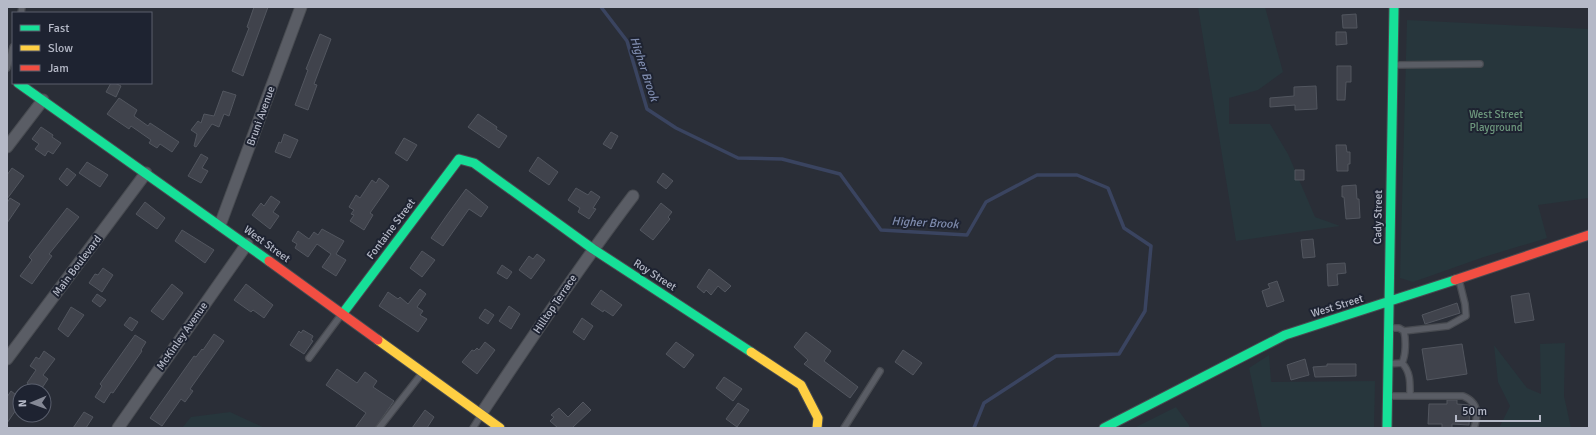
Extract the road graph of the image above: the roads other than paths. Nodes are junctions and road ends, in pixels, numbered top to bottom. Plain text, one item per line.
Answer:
1 (301, 7) edge
2 (1394, 7) edge
3 (12, 50) edge
4 (1393, 64) junction
5 (1480, 64) dead end
6 (7, 68) edge
7 (19, 84) edge
8 (43, 100) junction
9 (7, 147) edge
10 (459, 159) joint
11 (146, 173) junction
12 (633, 196) dead end
13 (220, 225) junction
14 (1589, 235) edge
15 (247, 244) junction
16 (593, 249) junction
17 (1459, 279) junction
18 (1389, 302) junction
19 (343, 313) junction
20 (1389, 328) junction
21 (1404, 331) junction
22 (309, 358) dead end
23 (7, 359) edge
24 (1402, 363) junction
25 (1388, 364) junction
26 (880, 371) dead end
27 (423, 372) junction
28 (1387, 396) junction
29 (1410, 396) junction
30 (482, 414) junction
31 (118, 428) edge
32 (380, 428) edge
33 (473, 428) edge
34 (500, 428) edge
35 (818, 428) edge
36 (844, 428) edge
37 (1104, 428) edge
38 (1387, 428) edge
39 (1474, 428) edge

1 - 13 street, Bruni Avenue
2 - 4 main road, Cady Street
3 - 6 lane
4 - 5 lane
4 - 18 main road, Cady Street
7 - 8 main road, West Street
8 - 9 street
8 - 11 main road, West Street
10 - 16 main road, Roy Street
10 - 19 main road, Fontaine Street
11 - 13 main road, West Street
11 - 23 street, Main Boulevard
12 - 16 street, Hilltop Terrace
13 - 15 main road, West Street
14 - 17 main road, West Street
15 - 19 main road, West Street
15 - 31 street, McKinley Avenue
16 - 30 street, Hilltop Terrace
16 - 35 main road, Roy Street
17 - 18 main road, West Street
17 - 21 lane
18 - 20 main road, Cady Street
18 - 37 main road, West Street
19 - 22 lane
19 - 27 main road, West Street
20 - 21 lane
20 - 25 main road, Cady Street
21 - 24 lane
24 - 25 lane
24 - 29 lane
25 - 28 main road, Cady Street
26 - 36 lane
27 - 30 main road, West Street
27 - 32 lane
28 - 29 lane
28 - 38 main road, Cady Street
29 - 39 lane
30 - 33 lane
30 - 34 main road, West Street

